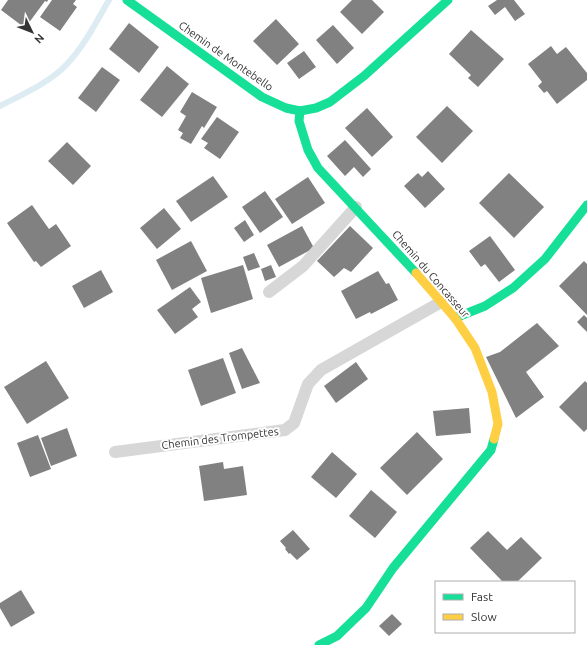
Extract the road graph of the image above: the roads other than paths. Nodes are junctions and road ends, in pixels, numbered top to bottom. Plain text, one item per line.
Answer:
1 (128, 0) edge
2 (448, 0) edge
3 (300, 111) junction
4 (587, 205) edge
5 (356, 207) junction
6 (269, 292) dead end
7 (441, 302) junction
8 (455, 318) junction
9 (115, 452) dead end
10 (318, 645) edge

1 - 3 street, Chemin de Montebello
2 - 3 street, Chemin de Montebello
3 - 5 street, Chemin du Concasseur
4 - 8 street
5 - 6 lane
5 - 7 street, Chemin du Concasseur
7 - 8 street, Chemin du Concasseur
7 - 9 lane, Chemin des Trompettes
8 - 10 street, Chemin du Concasseur

